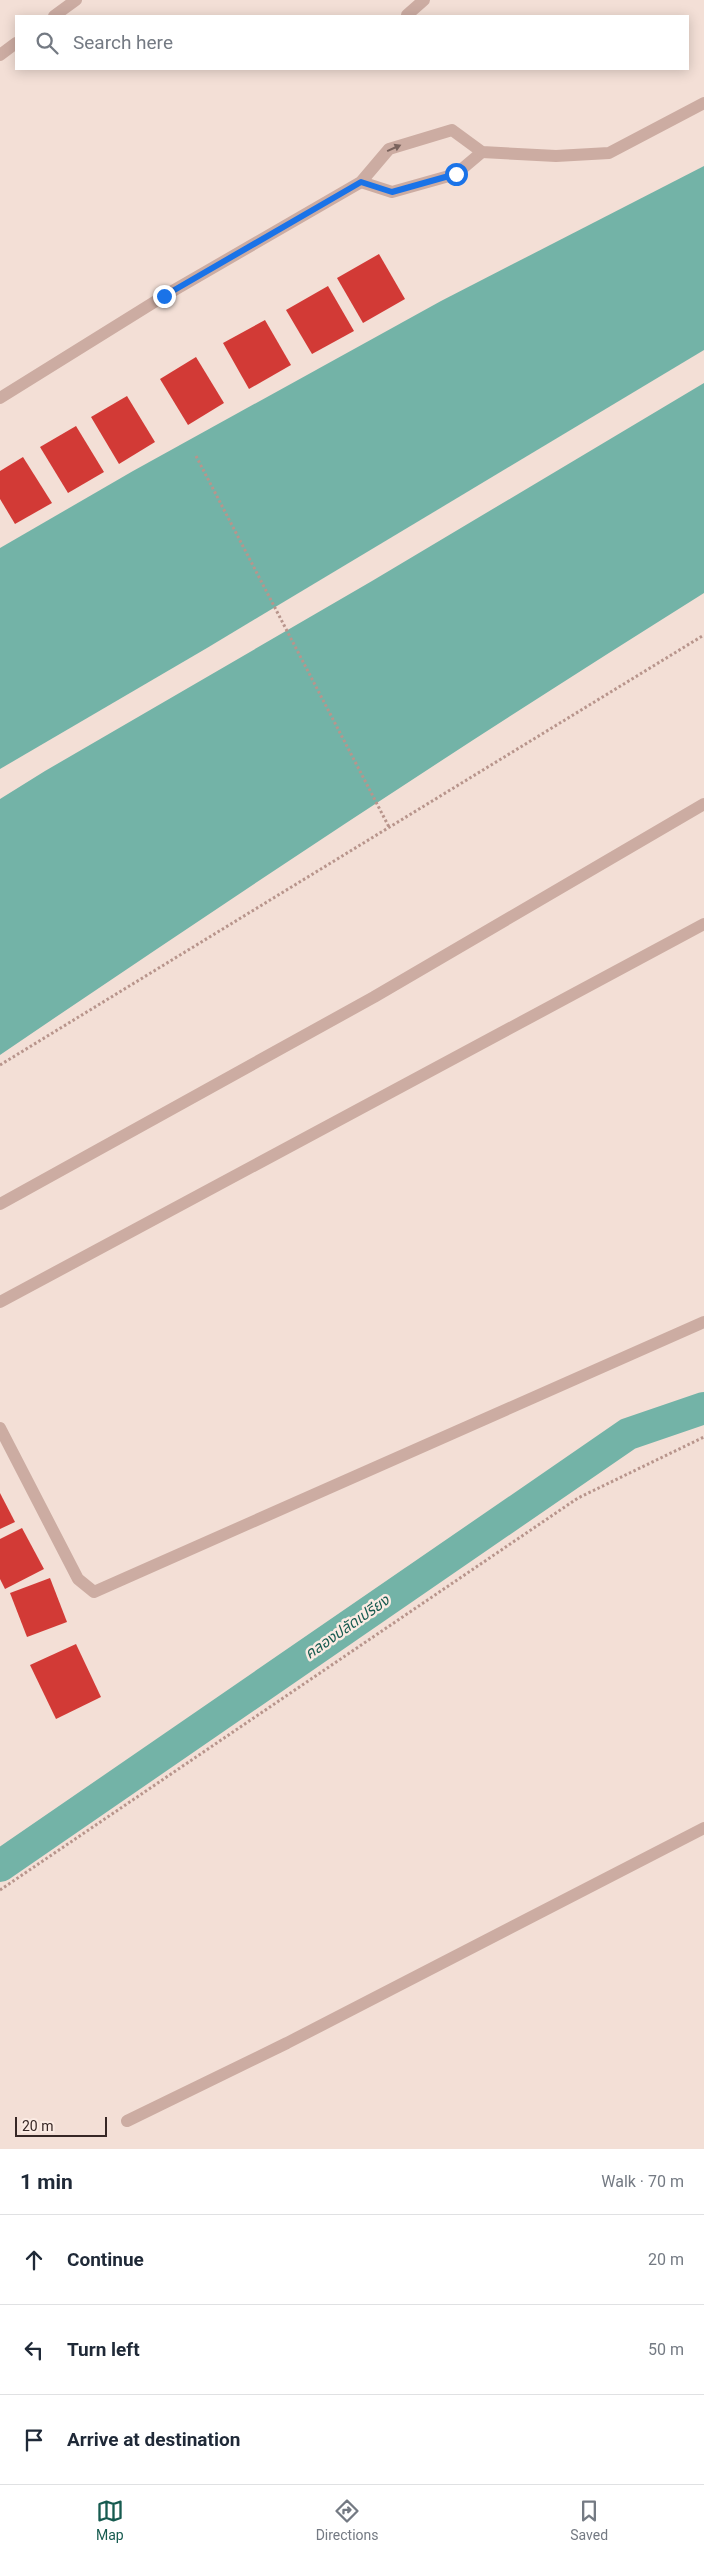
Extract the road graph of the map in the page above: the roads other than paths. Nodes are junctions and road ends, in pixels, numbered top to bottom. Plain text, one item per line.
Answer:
1 (76, 0) edge
2 (424, 0) edge
3 (55, 15) edge
4 (407, 15) dead end
5 (15, 44) edge
6 (0, 55) edge
7 (704, 102) edge
8 (482, 152) junction
9 (361, 182) junction
10 (0, 398) edge
11 (704, 804) edge
12 (704, 924) edge
13 (0, 1204) edge
14 (0, 1302) edge
15 (704, 1322) edge
16 (0, 1428) edge
17 (704, 1828) edge
18 (127, 2121) dead end

1 - 3 street
2 - 4 street
5 - 6 street
7 - 8 street
8 - 9 street
9 -> 8 street
9 - 10 street
11 - 13 street
12 - 14 street
15 - 16 street
17 - 18 street

